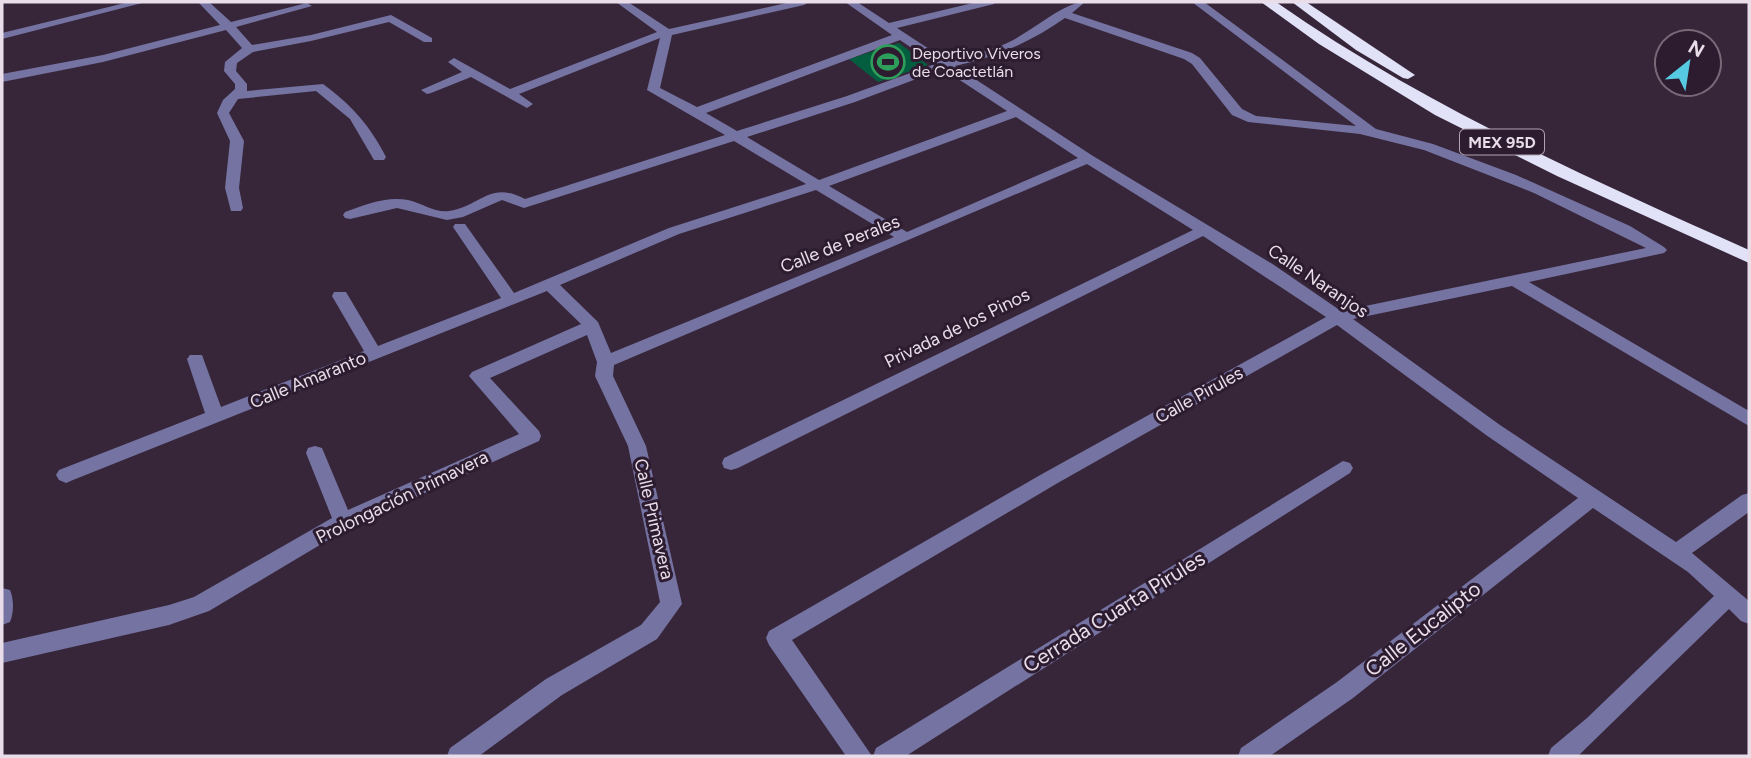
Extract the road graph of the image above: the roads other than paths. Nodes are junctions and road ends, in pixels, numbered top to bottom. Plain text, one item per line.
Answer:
1 (141, 2) edge
2 (203, 2) edge
3 (621, 2) edge
4 (804, 2) edge
5 (850, 2) edge
6 (990, 2) edge
7 (1080, 2) edge
8 (1197, 2) edge
9 (1270, 2) edge
10 (1289, 2) edge
11 (1298, 2) edge
12 (307, 6) dead end
13 (1062, 13) junction
14 (231, 27) junction
15 (892, 31) junction
16 (667, 33) junction
17 (2, 36) edge
18 (428, 40) dead end
19 (249, 49) junction
20 (454, 62) dead end
21 (945, 64) junction
22 (472, 72) junction
23 (2, 78) edge
24 (427, 90) dead end
25 (511, 93) junction
26 (234, 96) junction
27 (527, 104) dead end
28 (696, 112) junction
29 (1018, 112) junction
30 (1373, 133) junction
31 (735, 135) junction
32 (379, 157) dead end
33 (1088, 159) junction
34 (817, 185) junction
35 (236, 208) dead end
36 (350, 215) dead end
37 (460, 227) dead end
38 (1202, 231) junction
39 (906, 238) junction
40 (1749, 243) edge
41 (1749, 257) edge
42 (1514, 280) junction
43 (549, 284) junction
44 (340, 296) dead end
45 (511, 300) junction
46 (1338, 317) junction
47 (592, 326) junction
48 (374, 354) junction
49 (196, 359) dead end
50 (606, 362) junction
51 (215, 417) junction
52 (1749, 419) edge
53 (315, 453) dead end
54 (731, 463) dead end
55 (1343, 468) dead end
56 (66, 475) dead end
57 (1592, 498) junction
58 (1749, 501) edge
59 (344, 521) junction
60 (1677, 553) junction
61 (1729, 595) junction
62 (2, 597) edge
63 (1749, 614) edge
64 (2, 615) edge
65 (2, 653) edge
66 (459, 756) edge
67 (860, 756) edge
68 (885, 756) edge
69 (1250, 756) edge
70 (1560, 756) edge

1 - 17 street
2 - 14 street
3 - 16 street
4 - 16 street
5 - 15 street, Calle Naranjos
6 - 15 street
7 - 13 street
8 - 30 street
9 - 41 highway, MEX 95D
10 - 40 highway, MEX 95D
11 - 40 highway
12 - 14 street
13 - 21 street
13 - 30 street
14 - 19 street
14 - 23 street
15 - 21 street, Calle Naranjos
15 - 28 street
16 - 25 street
16 - 28 street
18 - 19 street
19 - 26 street
20 - 22 street
21 - 29 street, Calle Naranjos
21 - 31 street
22 - 24 street
22 - 25 street
25 - 27 street
26 - 32 street
26 - 35 street
28 - 31 street
29 - 33 street, Calle Naranjos
29 - 34 street, Calle Amaranto
30 - 42 street, Calle Pirules
31 - 34 street
31 - 36 street
33 - 38 street, Calle Naranjos
33 - 39 street, Calle de Perales
34 - 39 street
34 - 43 street, Calle Amaranto
37 - 45 street
38 - 46 street, Calle Naranjos
38 - 54 street, Privada de los Pinos
39 - 50 street, Calle de Perales
42 - 46 street, Calle Pirules
42 - 52 street
43 - 45 street, Calle Amaranto
43 - 47 street, Calle Primavera
44 - 48 street
45 - 48 street, Calle Amaranto
46 - 57 street, Calle Naranjos
46 - 67 street, Calle Pirules
47 - 50 street, Calle Primavera
47 - 59 street, Prolongación Primavera
48 - 51 street, Calle Amaranto
49 - 51 street
50 - 66 street, Calle Primavera
51 - 56 street, Calle Amaranto
53 - 59 street
55 - 68 street, Cerrada Cuarta Pirules
57 - 60 street, Calle Naranjos
57 - 69 street, Calle Eucalipto
58 - 60 street
59 - 65 street, Prolongación Primavera
60 - 61 street, Calle Naranjos
61 - 63 street, Calle Naranjos
61 - 70 street
62 - 64 street

